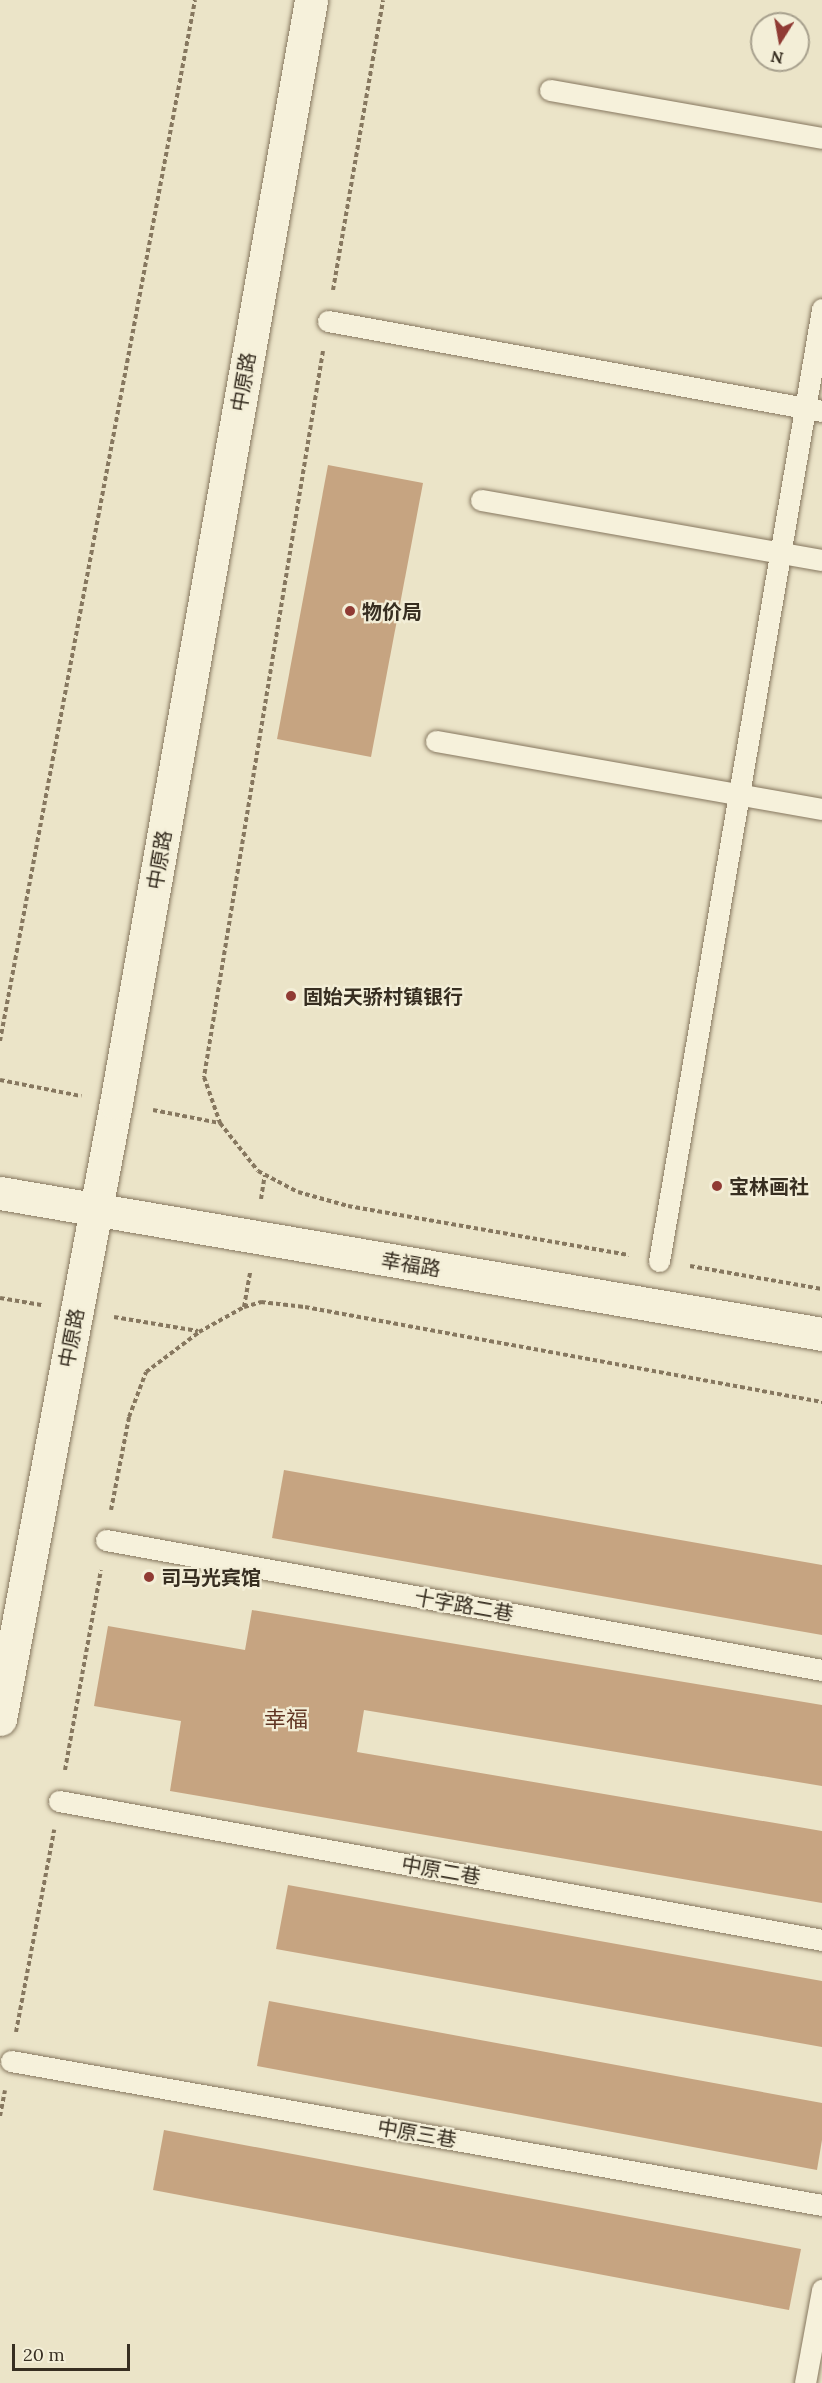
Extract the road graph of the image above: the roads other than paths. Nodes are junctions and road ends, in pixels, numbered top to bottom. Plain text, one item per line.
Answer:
1 (311, 0) edge
2 (549, 90) dead end
3 (822, 138) edge
4 (822, 309) edge
5 (328, 321) road end
6 (814, 409) edge
7 (481, 500) dead end
8 (780, 553) junction
9 (822, 560) edge
10 (436, 741) dead end
11 (738, 795) junction
12 (822, 809) edge
13 (0, 1193) edge
14 (96, 1212) junction
15 (659, 1261) road end
16 (822, 1334) edge
17 (106, 1540) dead end
18 (822, 1670) edge
19 (0, 1719) edge
20 (59, 1801) dead end
21 (822, 1940) edge
22 (11, 2061) dead end
23 (822, 2205) edge
24 (822, 2290) edge
25 (805, 2383) edge

1 - 14 main road, 中原路
2 - 3 lane
4 - 6 lane
5 - 6 lane
6 - 8 lane
7 - 8 lane
8 - 9 lane
8 - 11 lane
10 - 11 lane
11 - 12 lane
11 - 15 lane
13 - 14 main road, 幸福路
14 - 16 main road, 幸福路
14 - 19 main road, 中原路
17 - 18 lane, 十字路二巷
20 - 21 lane, 中原二巷
22 - 23 lane, 中原三巷
24 - 25 lane

